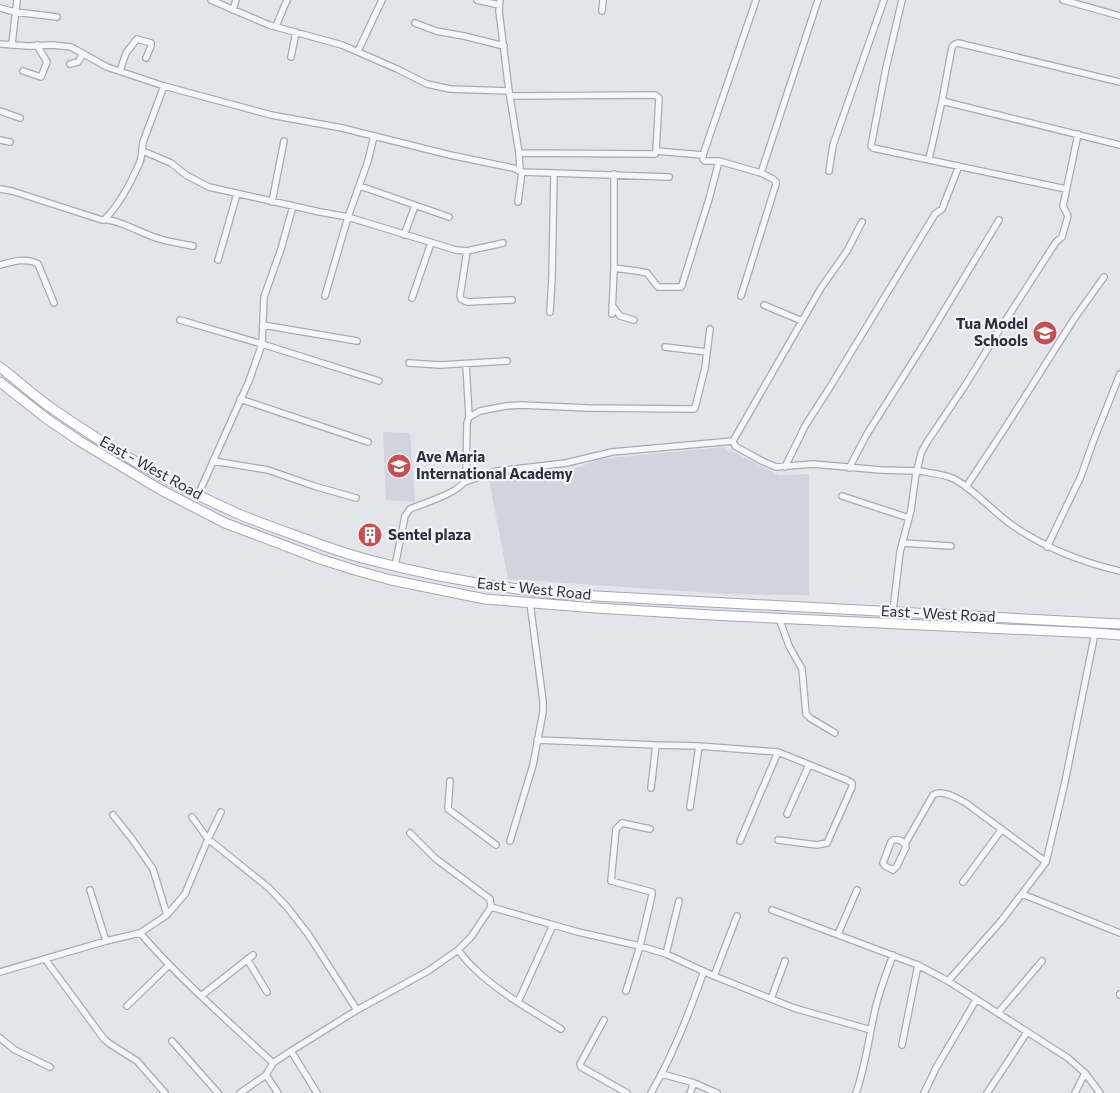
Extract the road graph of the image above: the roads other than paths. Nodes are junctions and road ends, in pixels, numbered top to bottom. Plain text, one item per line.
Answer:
1 (17, 0) edge
2 (211, 0) edge
3 (236, 0) edge
4 (287, 0) edge
5 (382, 0) edge
6 (477, 0) edge
7 (603, 0) edge
8 (756, 0) edge
9 (818, 0) edge
10 (884, 0) edge
11 (902, 0) edge
12 (1063, 0) edge
13 (500, 3) edge
14 (0, 8) edge
15 (233, 10) junction
16 (602, 11) dead end
17 (15, 12) junction
18 (1120, 16) edge
19 (56, 17) dead end
20 (415, 23) dead end
21 (276, 26) junction
22 (296, 32) junction
23 (0, 44) edge
24 (12, 44) junction
25 (37, 45) junction
26 (504, 46) junction
27 (358, 51) junction
28 (83, 54) junction
29 (291, 56) dead end
30 (146, 58) dead end
31 (70, 64) dead end
32 (23, 70) dead end
33 (120, 71) junction
34 (1120, 82) edge
35 (164, 86) junction
36 (510, 94) junction
37 (942, 101) junction
38 (0, 111) edge
39 (20, 118) dead end
40 (1078, 134) junction
41 (374, 136) junction
42 (0, 140) edge
43 (284, 141) dead end
44 (10, 142) dead end
45 (1120, 145) edge
46 (143, 151) junction
47 (656, 151) junction
48 (519, 153) junction
49 (703, 155) junction
50 (928, 160) junction
51 (719, 161) junction
52 (959, 166) junction
53 (521, 171) junction
54 (829, 171) dead end
55 (761, 173) junction
56 (554, 174) junction
57 (614, 174) junction
58 (669, 177) dead end
59 (360, 186) junction
60 (0, 189) edge
61 (1066, 189) junction
62 (237, 194) junction
63 (272, 202) junction
64 (518, 202) dead end
65 (293, 206) junction
66 (415, 206) junction
67 (348, 217) junction
68 (448, 217) dead end
69 (105, 220) junction
70 (999, 220) dead end
71 (862, 222) dead end
72 (404, 235) junction
73 (431, 243) junction
74 (503, 244) dead end
75 (193, 246) dead end
76 (467, 251) junction
77 (218, 260) dead end
78 (0, 265) edge
79 (614, 268) junction
80 (1104, 277) dead end
81 (325, 296) dead end
82 (740, 296) dead end
83 (412, 298) dead end
84 (512, 300) dead end
85 (54, 303) dead end
86 (612, 305) junction
87 (764, 305) dead end
88 (550, 312) dead end
89 (612, 314) dead end
90 (180, 320) dead end
91 (634, 320) dead end
92 (802, 321) junction
93 (263, 325) junction
94 (710, 329) dead end
95 (357, 341) dead end
96 (262, 344) junction
97 (665, 347) dead end
98 (707, 352) junction
99 (507, 361) dead end
100 (409, 364) dead end
101 (466, 364) junction
102 (0, 367) edge
103 (1120, 374) edge
104 (379, 381) dead end
105 (0, 382) edge
106 (37, 398) junction
107 (240, 399) junction
108 (32, 407) junction
109 (469, 417) junction
110 (734, 441) junction
111 (368, 442) dead end
112 (212, 461) junction
113 (785, 467) junction
114 (849, 468) junction
115 (917, 471) junction
116 (465, 482) junction
117 (966, 487) junction
118 (198, 494) junction
119 (842, 496) dead end
120 (356, 498) dead end
121 (909, 518) junction
122 (902, 543) junction
123 (951, 546) dead end
124 (1047, 546) junction
125 (395, 566) junction
126 (1120, 571) edge
127 (530, 603) junction
128 (893, 611) junction
129 (779, 618) junction
130 (1120, 624) edge
131 (1095, 633) junction
132 (1120, 635) edge
133 (835, 733) dead end
134 (537, 740) junction
135 (656, 745) junction
136 (699, 746) junction
137 (778, 752) junction
138 (809, 765) junction
139 (450, 781) dead end
140 (651, 788) dead end
141 (690, 807) dead end
142 (221, 812) dead end
143 (787, 814) dead end
144 (113, 815) dead end
145 (192, 817) dead end
146 (650, 829) dead end
147 (1002, 829) junction
148 (410, 833) dead end
149 (208, 839) junction
150 (778, 840) dead end
151 (510, 841) dead end
152 (740, 841) dead end
153 (905, 844) junction
154 (496, 845) dead end
155 (1046, 862) junction
156 (963, 882) dead end
157 (90, 890) dead end
158 (857, 890) dead end
159 (1022, 894) junction
160 (679, 901) dead end
161 (491, 907) junction
162 (772, 910) dead end
163 (167, 915) junction
164 (736, 916) dead end
165 (553, 925) junction
166 (140, 933) junction
167 (838, 934) junction
168 (1120, 934) edge
169 (106, 941) junction
170 (640, 946) junction
171 (458, 950) junction
172 (666, 954) junction
173 (253, 955) dead end
174 (893, 955) junction
175 (44, 959) junction
176 (247, 959) junction
177 (786, 961) dead end
178 (1042, 961) dead end
179 (170, 965) junction
180 (918, 965) junction
181 (704, 970) junction
182 (0, 972) edge
183 (714, 976) junction
184 (948, 980) junction
185 (626, 991) dead end
186 (268, 992) dead end
187 (201, 996) junction
188 (770, 999) junction
189 (976, 1000) junction
190 (518, 1002) junction
191 (127, 1006) dead end
192 (357, 1010) junction
193 (998, 1014) junction
194 (604, 1020) dead end
195 (561, 1029) dead end
196 (871, 1030) junction
197 (1027, 1032) junction
198 (0, 1038) edge
199 (172, 1041) dead end
200 (902, 1045) dead end
201 (291, 1051) junction
202 (273, 1063) junction
203 (50, 1067) dead end
204 (1085, 1073) junction
205 (662, 1074) junction
206 (266, 1075) junction
207 (694, 1083) junction
208 (165, 1093) edge
209 (218, 1093) edge
210 (240, 1093) edge
211 (278, 1093) edge
212 (316, 1093) edge
213 (627, 1093) edge
214 (651, 1093) edge
215 (690, 1093) edge
216 (717, 1093) edge
217 (856, 1093) edge
218 (924, 1093) edge
219 (987, 1093) edge
220 (1075, 1093) edge
221 (1100, 1093) edge

1 - 17 street
2 - 15 street
3 - 15 street
4 - 21 street
5 - 27 street
6 - 13 street
7 - 16 street
8 - 49 street
9 - 55 street
10 - 54 street
11 - 50 street
12 - 18 street
13 - 26 street
14 - 17 street
15 - 21 street
17 - 19 street
17 - 24 street
20 - 26 street
21 - 22 street
22 - 27 street
22 - 29 street
23 - 24 street
24 - 25 street
25 - 28 street
25 - 32 street
26 - 36 street
27 - 36 street
28 - 31 street
28 - 33 street
30 - 33 street
33 - 35 street
34 - 37 street
35 - 41 street
35 - 46 street
36 - 47 street
36 - 48 street
37 - 40 street
37 - 50 street
38 - 39 street
40 - 45 street
40 - 61 street
41 - 53 street
41 - 59 street
42 - 44 street
43 - 63 street
46 - 62 street
46 - 69 street
47 - 48 street
47 - 49 street
48 - 53 street
49 - 51 street
50 - 52 street
51 - 55 street
51 - 79 street
52 - 61 street
52 - 113 street
53 - 56 street
53 - 64 street
55 - 82 street
56 - 57 street
56 - 88 street
57 - 58 street
57 - 79 street
59 - 66 street
59 - 67 street
60 - 69 street
61 - 115 street
62 - 63 street
62 - 77 street
63 - 65 street
65 - 67 street
65 - 93 street
66 - 68 street
66 - 72 street
67 - 72 street
67 - 81 street
69 - 75 street
70 - 114 street
71 - 92 street
72 - 73 street
73 - 76 street
73 - 83 street
74 - 76 street
76 - 84 street
78 - 85 street
79 - 86 street
80 - 117 street
86 - 89 street
86 - 91 street
87 - 92 street
90 - 96 street
92 - 110 street
93 - 95 street
93 - 96 street
94 - 98 street
96 - 104 street
96 - 107 street
97 - 98 street
98 - 109 street
99 - 101 street
100 - 101 street
101 - 109 street
102 - 106 main road, East - West Road
103 - 124 street
105 - 108 main road, East - West Road
106 - 108 main road
106 - 118 main road, East - West Road
107 - 111 street
107 - 112 street
108 - 127 main road, East - West Road
109 - 116 street
110 - 113 street
110 - 116 street
112 - 118 street
112 - 120 street
113 - 114 street
114 - 115 street
115 - 117 street
115 - 121 street
116 - 125 street
117 - 124 street
118 - 125 main road, East - West Road
119 - 121 street
121 - 122 street
122 - 123 street
122 - 128 street
124 - 126 street
125 - 128 main road, East - West Road
127 - 129 main road, East - West Road
127 - 134 street
128 - 130 main road, East - West Road
129 - 131 main road, East - West Road
129 - 133 street
131 - 132 main road, East - West Road
131 - 155 street
134 - 135 street
134 - 151 street
135 - 136 street
135 - 140 street
136 - 137 street
136 - 141 street
137 - 138 street
137 - 152 street
138 - 143 street
138 - 150 street
139 - 154 street
142 - 149 street
144 - 163 street
145 - 149 street
146 - 170 street
147 - 153 street
147 - 155 street
147 - 156 street
148 - 161 street
149 - 163 street
149 - 192 street
153 - 153 street
155 - 159 street
157 - 169 street
158 - 167 street
159 - 168 street
159 - 184 street
160 - 172 street
161 - 165 street
161 - 171 street
162 - 167 street
163 - 166 street
164 - 183 street
165 - 170 street
165 - 190 street
166 - 169 street
166 - 179 street
167 - 174 street
169 - 175 street
170 - 172 street
170 - 185 street
171 - 190 street
171 - 192 street
172 - 181 street
173 - 176 street
174 - 180 street
174 - 196 street
175 - 182 street
175 - 208 street
176 - 186 street
176 - 187 street
177 - 188 street
178 - 193 street
179 - 187 street
179 - 191 street
180 - 184 street
180 - 200 street
181 - 183 street
181 - 205 street
183 - 188 street
184 - 189 street
187 - 202 street
188 - 196 street
189 - 193 street
189 - 218 street
190 - 195 street
192 - 201 street
193 - 197 street
194 - 213 street
196 - 217 street
197 - 204 street
197 - 219 street
198 - 203 street
199 - 209 street
201 - 202 street
201 - 212 street
202 - 206 street
204 - 220 street
204 - 221 street
205 - 207 street
205 - 214 street
206 - 210 street
206 - 211 street
207 - 215 street
207 - 216 street

